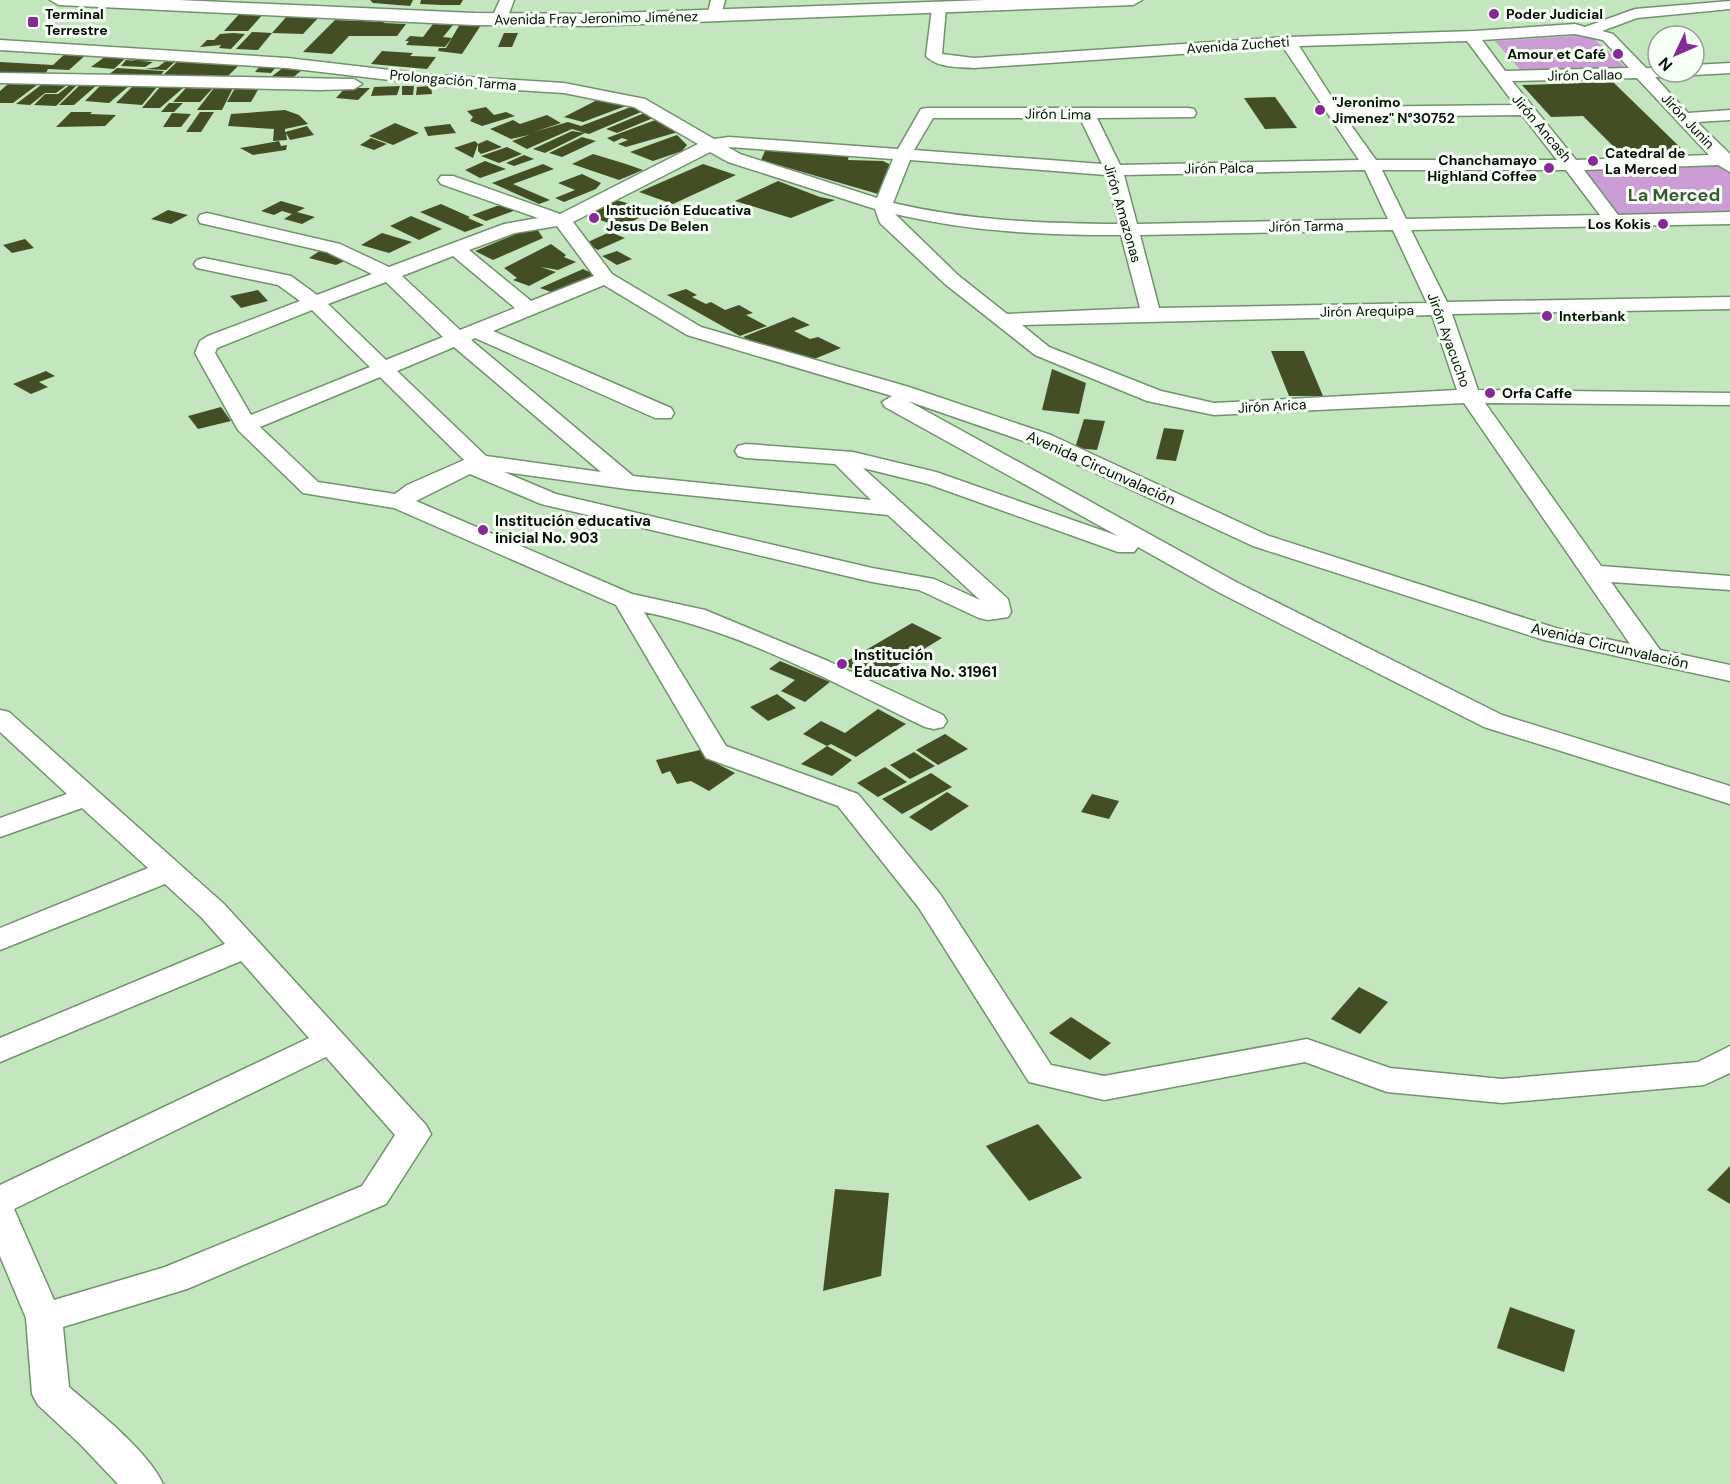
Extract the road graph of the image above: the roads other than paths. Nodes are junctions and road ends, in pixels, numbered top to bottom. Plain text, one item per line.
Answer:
1 (59, 0) edge
2 (507, 0) edge
3 (1133, 0) edge
4 (183, 3) edge
5 (1730, 5) edge
6 (716, 8) edge
7 (939, 8) junction
8 (499, 19) junction
9 (1591, 30) junction
10 (1475, 36) junction
11 (1288, 42) junction
12 (0, 45) edge
13 (1730, 68) edge
14 (1706, 69) edge
15 (1643, 74) junction
16 (1646, 74) edge
17 (1499, 76) junction
18 (0, 78) edge
19 (433, 80) junction
20 (1525, 110) junction
21 (1333, 112) junction
22 (1188, 113) dead end
23 (1087, 115) junction
24 (1730, 115) edge
25 (1686, 118) junction
26 (710, 145) junction
27 (903, 154) junction
28 (1728, 162) edge
29 (1371, 165) junction
30 (1572, 165) junction
31 (1114, 170) junction
32 (447, 180) dead end
33 (883, 206) junction
34 (1730, 218) edge
35 (207, 219) dead end
36 (562, 220) junction
37 (1613, 220) junction
38 (1399, 224) junction
39 (1130, 230) junction
40 (456, 249) junction
41 (204, 264) dead end
42 (390, 274) junction
43 (605, 278) junction
44 (316, 303) junction
45 (1730, 303) edge
46 (529, 309) junction
47 (1440, 309) junction
48 (1151, 314) junction
49 (1003, 320) junction
50 (466, 335) junction
51 (384, 369) junction
52 (843, 374) junction
53 (1470, 396) junction
54 (1730, 399) edge
55 (663, 413) dead end
56 (246, 425) junction
57 (746, 452) dead end
58 (846, 460) junction
59 (475, 464) junction
60 (627, 482) junction
61 (400, 502) junction
62 (894, 509) junction
63 (1199, 571) junction
64 (1593, 573) junction
65 (1730, 583) edge
66 (625, 600) junction
67 (1651, 656) junction
68 (1730, 673) edge
69 (0, 718) edge
70 (934, 721) dead end
71 (1730, 795) edge
72 (87, 796) junction
73 (0, 828) edge
74 (169, 871) junction
75 (0, 940) edge
76 (246, 947) junction
77 (330, 1041) junction
78 (0, 1051) edge
79 (1730, 1058) edge
80 (0, 1200) edge
81 (0, 1215) edge
82 (44, 1318) junction
83 (142, 1484) edge

1 - 4 highway, Avenida Fray Jeronimo Jiménez
2 - 8 street
3 - 7 highway, Avenida Fray Jeronimo Jiménez
4 - 8 highway, Avenida Fray Jeronimo Jiménez
5 - 9 street
6 - 7 highway, Avenida Fray Jeronimo Jiménez
6 - 8 highway, Avenida Fray Jeronimo Jiménez
7 - 11 street, Avenida Zucheti
9 - 10 street, Avenida Zucheti
9 - 15 street, Jirón Junin
10 - 11 street, Avenida Zucheti
10 - 17 street, Jirón Ancash
11 - 21 street, Jirón Ayacucho
12 - 19 street, Prolongación Tarma
13 - 14 street
15 - 16 street, Jirón Callao
15 - 17 street, Jirón Callao
15 - 25 street, Jirón Junin
17 - 20 street, Jirón Ancash
18 - 19 street
19 - 26 street, Prolongación Tarma
20 - 21 street
20 - 30 street, Jirón Ancash
21 - 29 street, Jirón Ayacucho
22 - 23 street, Jirón Lima
23 - 27 street, Jirón Lima
23 - 31 street, Jirón Amazonas
24 - 25 street
25 - 28 street, Jirón Junin
26 - 27 street, Jirón Palca
26 - 33 street, Prolongación Tarma
26 - 36 street
27 - 31 street, Jirón Palca
27 - 33 street
28 - 30 street, Jirón Palca
29 - 30 street, Jirón Palca
29 - 31 street, Jirón Palca
29 - 38 street, Jirón Ayacucho
30 - 37 street, Jirón Ancash
31 - 39 street, Jirón Amazonas
32 - 36 street
33 - 39 street, Jirón Tarma
33 - 49 street, Jirón Arica
34 - 37 street, Jirón Tarma
35 - 42 street
36 - 40 street
36 - 43 street, Avenida Circunvalación
37 - 38 street, Jirón Tarma
38 - 39 street, Jirón Tarma
38 - 47 street, Jirón Ayacucho
39 - 48 street, Jirón Amazonas
40 - 42 street
40 - 46 street
41 - 44 street
42 - 44 street
42 - 50 street
43 - 46 street
43 - 52 street, Avenida Circunvalación
44 - 51 street
44 - 56 street
45 - 47 street, Jirón Arequipa
46 - 50 street
47 - 48 street, Jirón Arequipa
47 - 53 street, Jirón Ayacucho
48 - 49 street, Jirón Arequipa
49 - 53 street, Jirón Arica
50 - 51 street
50 - 55 street
50 - 60 street
51 - 56 street
51 - 59 street
52 - 63 street
52 - 67 street, Avenida Circunvalación
53 - 54 street, Jirón Arica
53 - 64 street, Jirón Ayacucho
56 - 61 street
57 - 58 street
58 - 62 street
58 - 63 street
59 - 60 street
59 - 61 street
59 - 62 street
60 - 62 street
61 - 66 street
63 - 71 street
64 - 65 street
64 - 67 street, Jirón Ayacucho
66 - 70 street
66 - 79 street
67 - 68 street, Avenida Circunvalación
69 - 72 street
72 - 73 street
72 - 74 street
74 - 75 street
74 - 76 street
76 - 77 street
76 - 78 street
77 - 80 street
77 - 82 street
81 - 82 street
82 - 83 street

